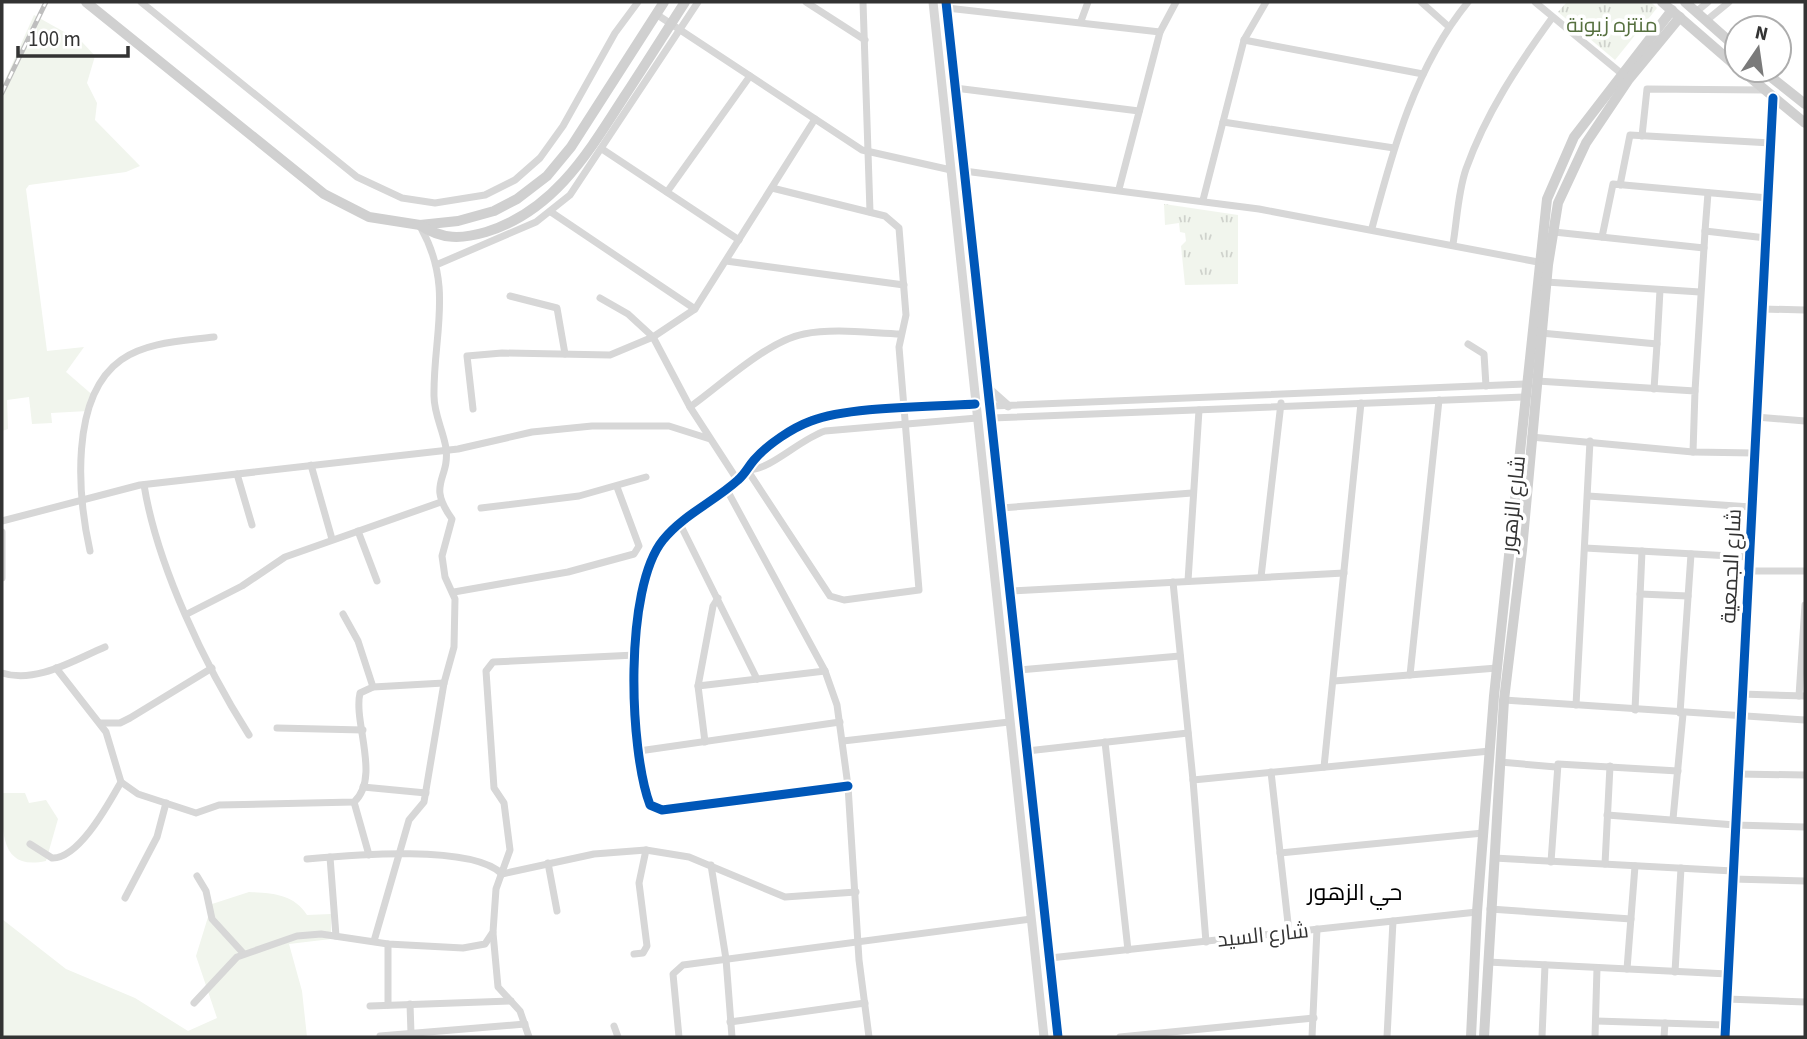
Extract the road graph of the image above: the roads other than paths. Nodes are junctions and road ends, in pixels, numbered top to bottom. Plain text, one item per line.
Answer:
1 (86, 2) edge
2 (141, 2) edge
3 (638, 2) edge
4 (664, 2) edge
5 (685, 2) edge
6 (698, 2) edge
7 (806, 2) edge
8 (863, 2) edge
9 (933, 2) edge
10 (1088, 2) edge
11 (1176, 2) edge
12 (1266, 2) edge
13 (1420, 2) edge
14 (1468, 2) edge
15 (1535, 2) edge
16 (1662, 2) edge
17 (1685, 2) edge
18 (1708, 2) edge
19 (1729, 2) edge
20 (947, 5) edge
21 (1697, 12) junction
22 (656, 14) junction
23 (1676, 14) junction
24 (1552, 18) junction
25 (1707, 20) junction
26 (1082, 22) junction
27 (676, 26) junction
28 (1448, 26) junction
29 (1160, 32) junction
30 (1723, 35) edge
31 (865, 40) junction
32 (1244, 40) junction
33 (1723, 54) edge
34 (1423, 74) junction
35 (1622, 74) junction
36 (750, 76) junction
37 (1758, 84) edge
38 (1780, 84) edge
39 (955, 89) junction
40 (1765, 90) junction
41 (1773, 98) junction
42 (1805, 104) edge
43 (1139, 111) junction
44 (591, 115) junction
45 (815, 119) junction
46 (1223, 122) junction
47 (1805, 122) edge
48 (611, 127) junction
49 (1642, 136) junction
50 (1574, 137) junction
51 (1586, 143) junction
52 (1771, 143) junction
53 (1394, 148) junction
54 (602, 149) junction
55 (869, 153) junction
56 (951, 170) junction
57 (964, 171) junction
58 (1620, 185) junction
59 (772, 188) junction
60 (1119, 189) junction
61 (667, 191) junction
62 (1708, 193) junction
63 (1768, 198) junction
64 (1203, 200) junction
65 (551, 212) junction
66 (870, 212) junction
67 (420, 225) junction
68 (1372, 228) junction
69 (1706, 231) junction
70 (1555, 232) junction
71 (1602, 237) junction
72 (1766, 238) junction
73 (739, 240) junction
74 (1453, 244) junction
75 (1704, 248) junction
76 (726, 261) junction
77 (1538, 262) junction
78 (436, 265) junction
79 (1546, 282) junction
80 (904, 285) junction
81 (1660, 290) junction
82 (978, 292) junction
83 (1700, 292) junction
84 (965, 293) junction
85 (510, 296) dead end
86 (600, 298) dead end
87 (695, 309) junction
88 (1762, 309) junction
89 (1805, 310) edge
90 (1541, 333) junction
91 (901, 334) junction
92 (214, 337) dead end
93 (653, 337) junction
94 (1468, 344) dead end
95 (1657, 344) junction
96 (565, 354) junction
97 (1537, 381) junction
98 (1525, 384) junction
99 (1486, 386) junction
100 (1654, 389) junction
101 (990, 390) junction
102 (1695, 391) junction
103 (1282, 395) junction
104 (1524, 397) junction
105 (1439, 400) junction
106 (1361, 403) junction
107 (975, 404) junction
108 (1008, 406) junction
109 (690, 407) junction
110 (991, 407) junction
111 (1281, 407) junction
112 (473, 409) dead end
113 (903, 409) junction
114 (1199, 410) junction
115 (1756, 417) junction
116 (977, 418) junction
117 (992, 418) junction
118 (1805, 421) edge
119 (904, 423) junction
120 (1531, 437) junction
121 (710, 439) junction
122 (1590, 441) junction
123 (446, 450) junction
124 (1693, 452) junction
125 (1754, 453) junction
126 (311, 465) junction
127 (748, 471) junction
128 (237, 474) junction
129 (646, 477) dead end
130 (738, 481) junction
131 (144, 485) junction
132 (617, 487) junction
133 (727, 490) junction
134 (1192, 493) junction
135 (1588, 496) junction
136 (82, 500) junction
137 (441, 502) junction
138 (1751, 506) junction
139 (481, 508) dead end
140 (1002, 508) junction
141 (2, 521) edge
142 (252, 524) dead end
143 (680, 524) junction
144 (358, 531) junction
145 (2, 532) edge
146 (332, 539) junction
147 (1585, 548) junction
148 (1508, 549) junction
149 (1522, 550) junction
150 (90, 551) dead end
151 (1642, 551) junction
152 (1691, 554) junction
153 (1749, 557) junction
154 (1748, 570) junction
155 (1805, 571) edge
156 (1344, 573) junction
157 (1261, 577) junction
158 (2, 578) edge
159 (377, 581) dead end
160 (1188, 581) junction
161 (1173, 582) junction
162 (1010, 591) junction
163 (454, 592) junction
164 (1640, 594) junction
165 (1688, 596) junction
166 (718, 598) junction
167 (1805, 605) edge
168 (187, 614) junction
169 (343, 614) dead end
170 (105, 647) dead end
171 (635, 655) junction
172 (1180, 656) junction
173 (56, 668) junction
174 (212, 668) junction
175 (1497, 668) junction
176 (1018, 670) junction
177 (825, 671) junction
178 (2, 673) edge
179 (1410, 675) junction
180 (757, 679) junction
181 (1334, 681) junction
182 (444, 683) junction
183 (698, 686) junction
184 (373, 687) junction
185 (1741, 695) junction
186 (1802, 696) edge
187 (1504, 700) junction
188 (1576, 705) junction
189 (1635, 710) junction
190 (1681, 714) junction
191 (1740, 718) junction
192 (1805, 720) edge
193 (840, 722) junction
194 (1009, 722) junction
195 (100, 723) junction
196 (277, 728) dead end
197 (363, 730) junction
198 (1188, 733) junction
199 (249, 735) dead end
200 (705, 741) junction
201 (843, 741) junction
202 (1105, 742) junction
203 (639, 751) junction
204 (1027, 751) junction
205 (1490, 751) junction
206 (1500, 762) junction
207 (1610, 766) junction
208 (1324, 767) junction
209 (1556, 767) junction
210 (1678, 771) junction
211 (1271, 772) junction
212 (1737, 774) junction
213 (1805, 775) edge
214 (1193, 780) junction
215 (121, 782) junction
216 (1031, 782) junction
217 (1016, 783) junction
218 (848, 786) junction
219 (363, 788) junction
220 (426, 793) junction
221 (354, 802) junction
222 (166, 803) junction
223 (1607, 815) junction
224 (1673, 819) junction
225 (1735, 825) junction
226 (1805, 827) edge
227 (1483, 833) junction
228 (30, 844) dead end
229 (646, 850) junction
230 (1280, 853) junction
231 (369, 855) junction
232 (399, 855) junction
233 (330, 857) junction
234 (1494, 858) junction
235 (307, 859) dead end
236 (1551, 862) junction
237 (548, 863) junction
238 (1605, 864) junction
239 (711, 865) junction
240 (1635, 866) junction
241 (1681, 868) junction
242 (502, 874) junction
243 (1732, 875) junction
244 (197, 876) dead end
245 (1805, 881) edge
246 (856, 892) junction
247 (125, 898) dead end
248 (1490, 909) junction
249 (557, 911) dead end
250 (1477, 912) junction
251 (1031, 919) junction
252 (1631, 919) junction
253 (1393, 921) junction
254 (1317, 929) junction
255 (493, 932) junction
256 (1289, 933) junction
257 (336, 936) junction
258 (374, 941) junction
259 (858, 942) junction
260 (1206, 942) junction
261 (388, 943) junction
262 (1128, 950) junction
263 (244, 954) junction
264 (634, 954) dead end
265 (1050, 958) junction
266 (726, 959) junction
267 (1488, 962) junction
268 (1545, 965) junction
269 (1597, 968) junction
270 (1627, 969) junction
271 (1675, 972) junction
272 (1728, 974) junction
273 (1727, 999) junction
274 (1473, 1000) junction
275 (511, 1001) junction
276 (1486, 1001) junction
277 (1805, 1002) edge
278 (194, 1003) dead end
279 (865, 1003) junction
280 (410, 1004) junction
281 (388, 1005) junction
282 (370, 1006) dead end
283 (1314, 1018) junction
284 (1596, 1021) junction
285 (730, 1022) junction
286 (1665, 1023) junction
287 (525, 1024) junction
288 (1725, 1025) junction
289 (614, 1026) dead end
290 (1219, 1027) junction
291 (411, 1033) junction
292 (380, 1035) dead end
293 (529, 1037) edge
294 (618, 1037) edge
295 (679, 1037) edge
296 (732, 1037) edge
297 (869, 1037) edge
298 (1044, 1037) edge
299 (1058, 1037) edge
300 (1120, 1037) edge
301 (1220, 1037) edge
302 (1312, 1037) edge
303 (1387, 1037) edge
304 (1471, 1037) edge
305 (1484, 1037) edge
306 (1542, 1037) edge
307 (1595, 1037) edge
308 (1664, 1037) edge
309 (1725, 1037) edge

1 - 67 main road
2 - 3 street
4 - 22 main road
5 - 27 main road
6 - 27 street
7 - 31 street
8 - 31 street
9 - 56 street
10 - 26 street
11 - 29 street
12 - 32 street
13 - 28 street
14 - 28 street
15 - 24 street
16 - 23 main road
17 - 21 main road
18 - 21 street
19 - 25 street
20 - 26 street
20 - 39 street
21 - 25 main road
22 - 27 street
22 - 44 main road
23 - 33 main road
23 - 35 main road, شارع الزهور
23 - 51 main road, شارع الزهور
24 - 35 street
24 - 74 street
25 - 30 main road
26 - 29 street
27 - 36 street
27 - 48 main road
28 - 34 street
29 - 43 street
31 - 55 street
32 - 34 street
32 - 46 street
34 - 53 street
35 - 50 main road, شارع الزهور
36 - 45 street
36 - 61 street
37 - 40 main road
38 - 42 main road
39 - 43 street
39 - 57 street
40 - 41 main road
40 - 49 street
41 - 47 main road
41 - 52 street, شارع الجمعية
43 - 60 street
44 - 48 main road
44 - 67 main road
45 - 55 street
45 - 59 street
46 - 53 street
46 - 64 street
48 - 54 street
48 - 67 main road
49 - 52 street
49 - 58 street
50 - 51 main road
50 - 77 main road, شارع الزهور
51 - 70 main road, شارع الزهور
52 - 63 street, شارع الجمعية
53 - 68 street
54 - 61 street
54 - 65 street
55 - 56 street
55 - 66 street
56 - 84 street
57 - 60 street
57 - 82 street
58 - 62 street
58 - 71 street
59 - 66 street
59 - 73 street
60 - 64 street
61 - 73 street
62 - 63 street
62 - 69 street
63 - 72 street, شارع الجمعية
64 - 68 street
65 - 78 street
65 - 87 street
66 - 80 street
67 - 78 street
68 - 74 street
69 - 72 street
69 - 75 street
70 - 71 street
70 - 79 main road, شارع الزهور
71 - 75 street
72 - 88 street, شارع الجمعية
73 - 76 street
74 - 77 street
75 - 83 street
76 - 80 street
76 - 87 street
77 - 98 main road, شارع الزهور
78 - 123 street
79 - 81 street
79 - 90 main road, شارع الزهور
80 - 91 street
81 - 83 street
81 - 95 street
82 - 84 street
82 - 101 street
83 - 102 street
84 - 107 street
85 - 96 street
86 - 93 street
87 - 93 street
88 - 89 street
88 - 115 street, شارع الجمعية
90 - 95 street
90 - 97 main road, شارع الزهور
91 - 109 street
91 - 113 street
92 - 136 street
93 - 96 street
93 - 109 street
94 - 99 street
95 - 100 street
96 - 112 street
97 - 100 street
97 - 120 main road, شارع الزهور
98 - 99 street
98 - 104 main road, شارع الزهور
99 - 103 street
100 - 102 street
101 - 108 street
101 - 110 street
102 - 124 street
103 - 108 street
103 - 111 street
104 - 105 street
104 - 148 main road, شارع الزهور
105 - 106 street
105 - 179 street
106 - 111 street
106 - 156 street
107 - 113 street
107 - 116 street
108 - 110 street
109 - 121 street
110 - 117 street
111 - 114 street
111 - 157 street
113 - 119 street
113 - 127 street
114 - 117 street
114 - 134 street
115 - 118 street
115 - 125 street, شارع الجمعية
116 - 119 street
116 - 194 street
117 - 140 street
119 - 127 street
119 - 127 street
120 - 122 street
120 - 149 main road, شارع الزهور
121 - 123 street
121 - 130 street
122 - 124 street
122 - 135 street
123 - 126 street
123 - 137 street
124 - 125 street
125 - 138 street, شارع الجمعية
126 - 128 street
126 - 146 street
127 - 130 street
128 - 131 street
128 - 142 street
129 - 132 street
130 - 133 street
131 - 136 street
131 - 168 street
132 - 139 street
132 - 163 street
133 - 143 street
133 - 177 street
134 - 140 street
134 - 160 street
135 - 138 street
135 - 147 street
136 - 141 street
136 - 150 street
137 - 144 street
137 - 163 street
138 - 153 street, شارع الجمعية
140 - 162 street
143 - 166 street
143 - 171 street
144 - 146 street
144 - 159 street
145 - 158 street
146 - 168 street
147 - 151 street
147 - 188 street
148 - 149 main road
148 - 175 main road, شارع الزهور
149 - 187 main road, شارع الزهور
151 - 152 street
151 - 164 street
152 - 153 street
152 - 165 street
153 - 154 street, شارع الجمعية
154 - 155 street
154 - 185 street, شارع الجمعية
156 - 157 street
156 - 181 street
157 - 160 street
160 - 161 street
161 - 162 street
161 - 172 street
162 - 176 street
163 - 182 street
164 - 165 street
164 - 189 street
165 - 190 street
166 - 180 street
166 - 183 street
167 - 186 street
168 - 174 street
169 - 184 street
170 - 173 street
171 - 203 street
171 - 242 street
172 - 176 street
172 - 198 street
173 - 178 street
173 - 195 street
174 - 195 street
174 - 199 street
175 - 179 street
175 - 205 main road, شارع الزهور
176 - 204 street
177 - 180 street
177 - 193 street
179 - 181 street
180 - 183 street
181 - 208 street
182 - 184 street
182 - 220 street
183 - 200 street
184 - 197 street
185 - 186 street
185 - 191 street, شارع الجمعية
187 - 188 street
187 - 206 main road, شارع الزهور
188 - 189 street
189 - 190 street
190 - 191 street
190 - 210 street
191 - 192 street
191 - 212 street, شارع الجمعية
193 - 200 street
193 - 201 street
194 - 201 street
194 - 217 street
195 - 215 street
196 - 197 street
197 - 219 street
198 - 202 street
198 - 214 street
200 - 203 street
201 - 218 street
202 - 204 street
202 - 262 street
203 - 218 street
204 - 216 street
205 - 208 street
205 - 227 main road, شارع الزهور
206 - 209 street
206 - 234 main road, شارع الزهور
207 - 209 street
207 - 210 street
207 - 223 street
208 - 211 street
209 - 236 street
210 - 224 street
211 - 214 street
211 - 230 street
212 - 213 street
212 - 225 street, شارع الجمعية
214 - 260 street
215 - 222 street
215 - 228 street
216 - 217 street
216 - 265 street
217 - 251 street
218 - 246 street
219 - 220 street
219 - 221 street
220 - 232 street
221 - 222 street
221 - 231 street
222 - 247 street
223 - 224 street
223 - 238 street
224 - 225 street
225 - 226 street
225 - 243 street, شارع الجمعية
227 - 230 street
227 - 250 main road, شارع الزهور
229 - 237 street
229 - 239 street
229 - 264 street
230 - 256 street
231 - 232 street
231 - 233 street
232 - 242 street
232 - 258 street
233 - 235 street
233 - 257 street
234 - 236 street
234 - 248 main road, شارع الزهور
236 - 238 street
237 - 242 street
237 - 249 street
238 - 240 street
239 - 246 street
239 - 266 street
240 - 241 street
240 - 252 street
241 - 243 street
241 - 271 street
242 - 255 street
243 - 245 street
243 - 272 street, شارع الجمعية
244 - 263 street
246 - 259 street
248 - 252 street
248 - 267 main road, شارع الزهور
250 - 253 street, شارع السيد
250 - 274 main road, شارع الزهور
251 - 259 street
251 - 298 street
252 - 270 street
253 - 254 street, شارع السيد
253 - 303 street
254 - 256 street, شارع السيد
254 - 283 street
255 - 261 street
255 - 275 street
256 - 260 street, شارع السيد
257 - 258 street
257 - 263 street
258 - 261 street
259 - 266 street
259 - 279 street
260 - 262 street, شارع السيد
261 - 281 street
262 - 265 street, شارع السيد
263 - 278 street
265 - 299 street
266 - 285 street
266 - 295 street
267 - 268 street
267 - 276 main road, شارع الزهور
268 - 269 street
268 - 306 street
269 - 270 street
269 - 284 street
270 - 271 street
271 - 272 street
272 - 273 street, شارع الجمعية
273 - 277 street
273 - 288 street, شارع الجمعية
274 - 276 main road
274 - 304 main road, شارع الزهور
275 - 280 street
275 - 287 street
276 - 305 main road, شارع الزهور
279 - 285 street
279 - 297 street
280 - 281 street
280 - 291 street
281 - 282 street
283 - 290 street
283 - 302 street
284 - 286 street
284 - 307 street
285 - 296 street
286 - 288 street
286 - 308 street
287 - 291 street
287 - 293 street
288 - 309 street, شارع الجمعية
289 - 294 street
290 - 300 street
290 - 301 street
291 - 292 street

